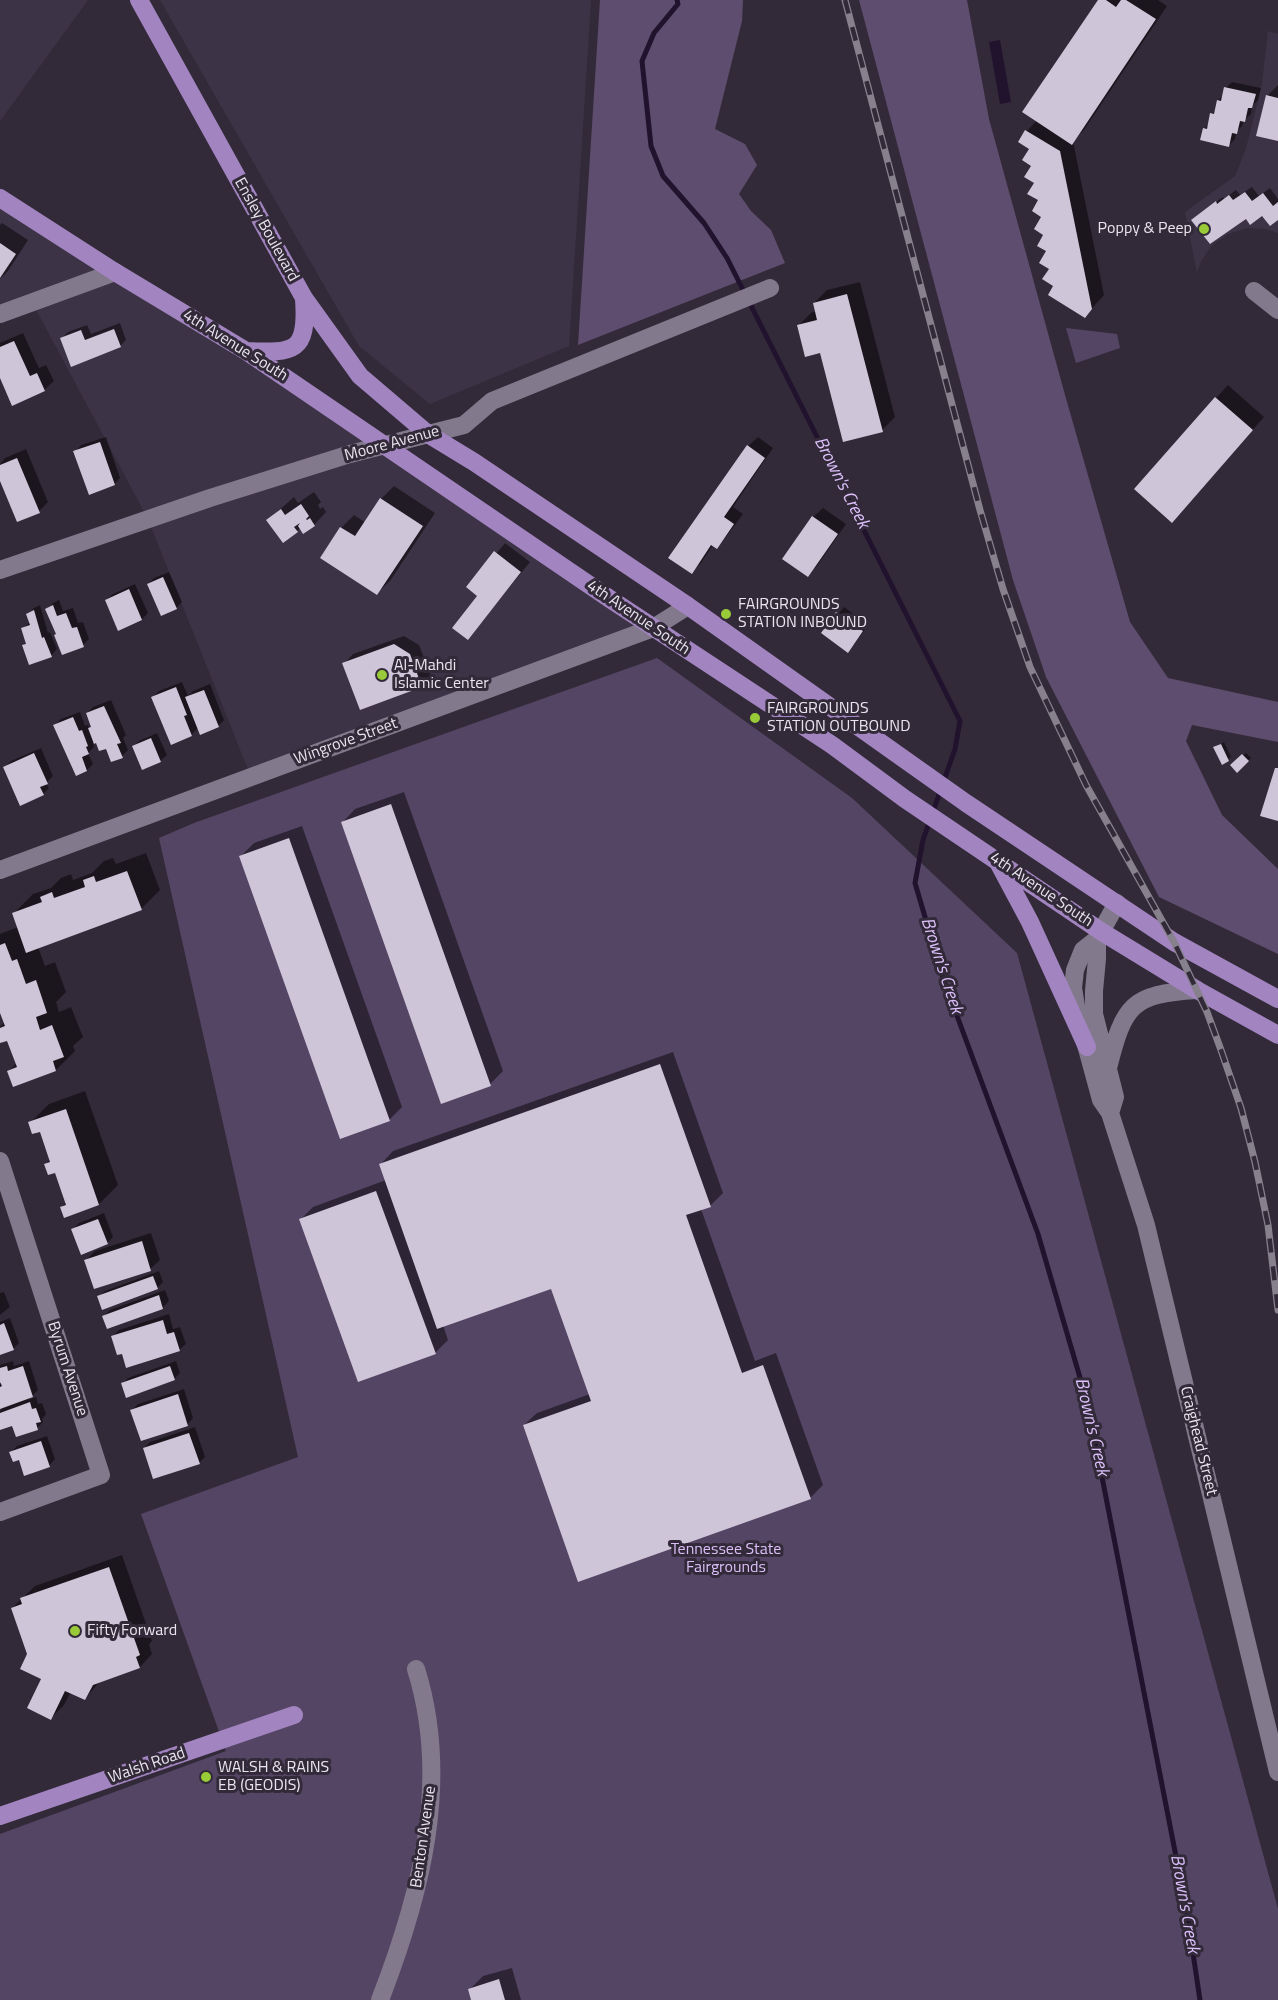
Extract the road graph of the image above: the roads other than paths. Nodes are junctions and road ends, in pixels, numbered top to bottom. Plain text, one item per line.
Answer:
1 (139, 0) edge
2 (0, 198) edge
3 (115, 272) junction
4 (770, 288) dead end
5 (1254, 291) dead end
6 (304, 298) junction
7 (1278, 310) edge
8 (0, 314) edge
9 (246, 351) junction
10 (428, 434) junction
11 (383, 444) junction
12 (0, 570) edge
13 (688, 606) junction
14 (653, 628) junction
15 (996, 860) junction
16 (0, 870) edge
17 (1117, 903) junction
18 (1099, 936) junction
19 (1197, 990) junction
20 (1278, 999) edge
21 (1278, 1035) edge
22 (1086, 1047) junction
23 (1107, 1070) junction
24 (1110, 1113) junction
25 (0, 1161) edge
26 (0, 1512) edge
27 (416, 1669) dead end
28 (294, 1715) dead end
29 (1278, 1772) edge
30 (0, 1816) edge
31 (380, 2000) edge

1 - 6 main road, Ensley Boulevard
2 - 3 main road, 4th Avenue South
3 - 8 street
3 - 9 main road, 4th Avenue South
4 - 10 street, Moore Avenue
5 - 7 street
6 - 9 main road
6 - 10 main road, Ensley Boulevard
9 - 11 main road, 4th Avenue South
10 - 11 street, Moore Avenue
10 - 13 main road, 4th Avenue South
11 - 12 street, Moore Avenue
11 - 14 main road, 4th Avenue South
13 - 14 street, Wingrove Street
13 - 17 main road, 4th Avenue South
14 - 15 main road, 4th Avenue South
14 - 16 street, Wingrove Street
15 - 18 main road, 4th Avenue South
15 - 22 main road
17 - 18 street, Craighead Street
17 - 20 main road, 4th Avenue South
18 - 19 main road, 4th Avenue South
18 - 22 street, Craighead Street
18 - 23 street, Craighead Street
19 - 21 main road, 4th Avenue South
19 - 23 street
22 - 24 street, Craighead Street
23 - 24 street, Craighead Street
24 - 29 street, Craighead Street
25 - 26 street, Byrum Avenue
27 - 31 street, Benton Avenue
28 - 30 main road, Walsh Road

